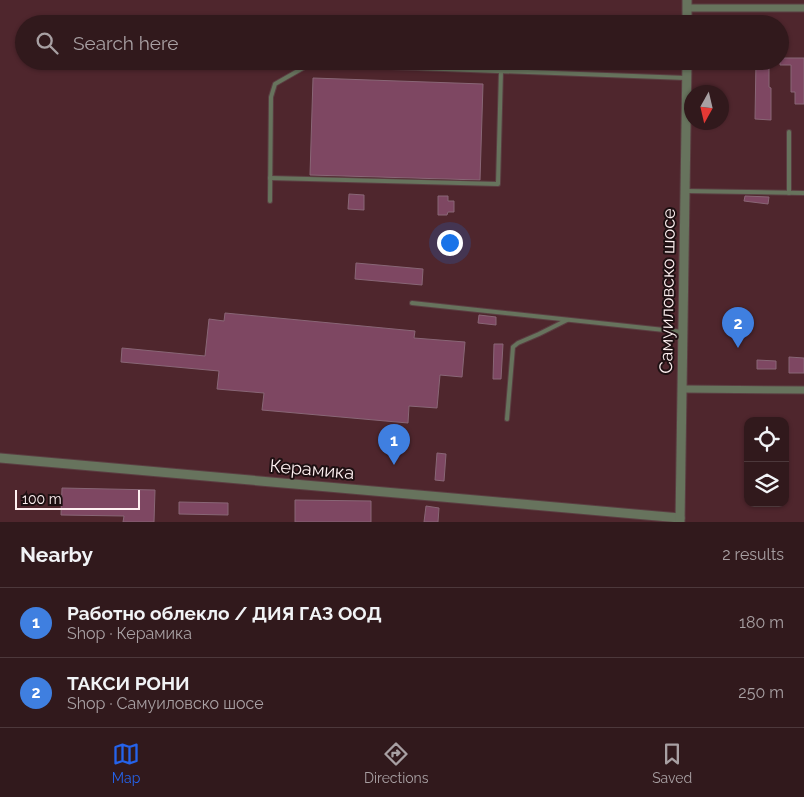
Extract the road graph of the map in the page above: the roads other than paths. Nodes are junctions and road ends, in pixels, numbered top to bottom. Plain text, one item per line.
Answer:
1 (687, 4) edge
2 (804, 8) edge
3 (300, 70) edge
4 (453, 70) edge
5 (686, 70) edge
6 (501, 72) junction
7 (686, 78) junction
8 (789, 132) dead end
9 (270, 178) junction
10 (685, 191) junction
11 (789, 192) junction
12 (804, 193) edge
13 (270, 201) dead end
14 (412, 303) dead end
15 (567, 320) junction
16 (683, 332) junction
17 (682, 389) junction
18 (804, 390) edge
19 (507, 419) dead end
20 (0, 458) edge
21 (680, 520) edge

1 - 2 street
3 - 9 lane
4 - 6 lane
5 - 7 street, Самуиловско шосе
6 - 7 lane
6 - 9 lane
7 - 10 street, Самуиловско шосе
8 - 11 lane
9 - 13 lane
10 - 11 lane
10 - 16 street, Самуиловско шосе
11 - 12 lane
14 - 15 lane
15 - 16 lane
15 - 19 lane
16 - 17 street, Самуиловско шосе
17 - 18 street
17 - 21 street, Самуиловско шосе
20 - 21 street, Керамика

